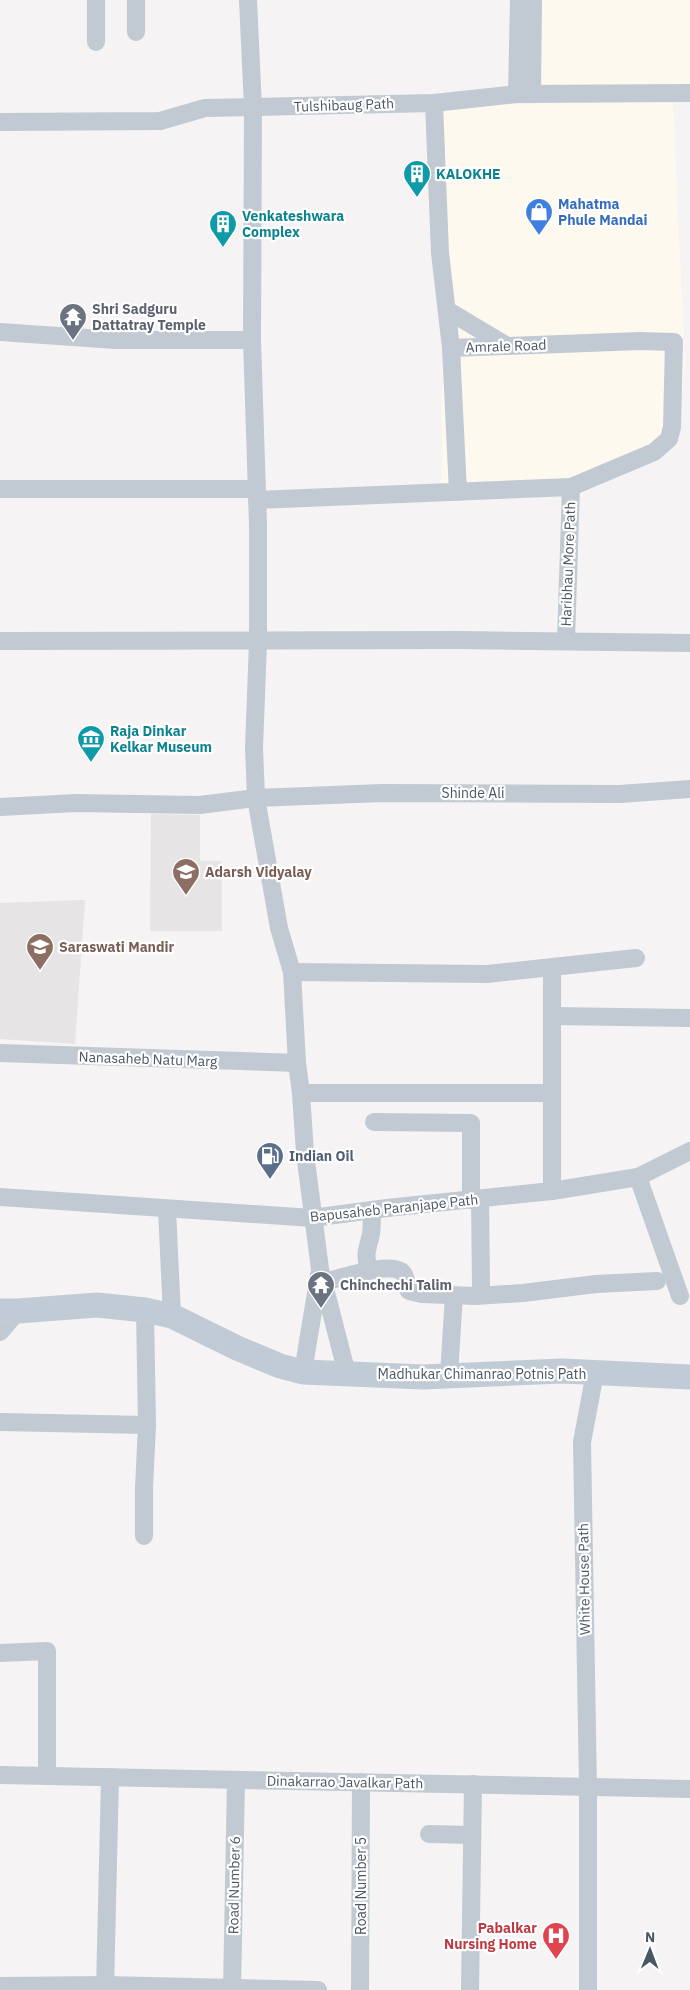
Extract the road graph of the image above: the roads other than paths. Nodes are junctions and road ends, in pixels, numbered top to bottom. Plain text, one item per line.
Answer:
1 (96, 0) edge
2 (136, 0) edge
3 (248, 0) edge
4 (519, 0) edge
5 (534, 0) edge
6 (136, 32) dead end
7 (96, 42) dead end
8 (690, 93) edge
9 (524, 94) junction
10 (434, 103) junction
11 (253, 108) junction
12 (0, 122) edge
13 (447, 310) junction
14 (0, 332) edge
15 (252, 340) junction
16 (507, 346) junction
17 (451, 348) junction
18 (571, 487) junction
19 (0, 490) edge
20 (458, 492) junction
21 (256, 495) junction
22 (0, 641) edge
23 (258, 642) junction
24 (566, 642) junction
25 (690, 643) edge
26 (690, 789) edge
27 (256, 798) junction
28 (0, 807) edge
29 (636, 958) dead end
30 (552, 968) junction
31 (292, 972) junction
32 (552, 1016) junction
33 (690, 1018) edge
34 (0, 1053) edge
35 (297, 1063) junction
36 (301, 1093) junction
37 (552, 1093) junction
38 (374, 1122) dead end
39 (690, 1151) edge
40 (638, 1177) junction
41 (552, 1192) junction
42 (0, 1197) edge
43 (475, 1199) junction
44 (167, 1209) junction
45 (372, 1210) junction
46 (312, 1218) junction
47 (370, 1270) junction
48 (322, 1276) junction
49 (657, 1281) dead end
50 (481, 1287) dead end
51 (454, 1295) junction
52 (680, 1296) dead end
53 (145, 1310) junction
54 (9, 1311) edge
55 (172, 1316) junction
56 (0, 1332) edge
57 (303, 1372) junction
58 (595, 1373) junction
59 (347, 1374) junction
60 (449, 1375) junction
61 (690, 1377) edge
62 (0, 1422) edge
63 (147, 1425) junction
64 (144, 1536) dead end
65 (0, 1652) edge
66 (0, 1775) edge
67 (46, 1776) junction
68 (110, 1777) junction
69 (236, 1780) junction
70 (362, 1782) junction
71 (473, 1784) junction
72 (588, 1786) junction
73 (690, 1789) edge
74 (430, 1834) dead end
75 (472, 1835) junction
76 (0, 1986) edge
77 (105, 1988) edge
78 (233, 1989) edge
79 (318, 1990) edge
80 (360, 1990) edge
81 (470, 1990) edge
82 (588, 1990) edge

1 - 7 street
2 - 6 street
3 - 11 street
4 - 9 street
5 - 9 street
8 - 9 street, Tulshibaug Path
9 - 10 street, Tulshibaug Path
10 - 11 street, Tulshibaug Path
10 - 13 street
11 - 12 street, Tulshibaug Path
11 - 15 street
13 - 16 street
13 - 17 street
14 - 15 street
15 - 21 street
16 - 17 street, Amrale Road
16 - 18 street, Amrale Road
17 - 20 street, Amrale Road
18 - 20 street
18 - 24 street, Haribhau More Path
19 - 21 street
20 - 21 street
21 - 23 street
22 - 23 street
23 - 24 street
23 - 27 street
24 - 25 street
26 - 27 street, Shinde Ali
27 - 28 street, Shinde Ali
27 - 31 street
29 - 30 street
30 - 31 street
30 - 32 street
31 - 35 street
32 - 33 street
32 - 37 street
34 - 35 street, Nanasaheb Natu Marg
35 - 36 street
36 - 37 street
36 - 46 street
37 - 41 street
38 - 43 street
39 - 40 street, Bapusaheb Paranjape Path
40 - 41 street, Bapusaheb Paranjape Path
40 - 52 street
41 - 43 street, Bapusaheb Paranjape Path
42 - 44 street, Bapusaheb Paranjape Path
43 - 45 street, Bapusaheb Paranjape Path
43 - 50 street
44 - 46 street, Bapusaheb Paranjape Path
44 - 55 street
45 - 46 street, Bapusaheb Paranjape Path
45 - 47 street
46 - 48 street
47 - 48 street
47 - 51 street
48 - 57 street
48 - 59 street
49 - 51 street
51 - 60 street
53 - 54 street, Madhukar Chimanrao Potnis Path
53 - 55 street, Madhukar Chimanrao Potnis Path
53 - 63 street
54 - 56 street, Madhukar Chimanrao Potnis Path
55 - 57 street, Madhukar Chimanrao Potnis Path
57 - 59 street, Madhukar Chimanrao Potnis Path
58 - 60 street, Madhukar Chimanrao Potnis Path
58 - 61 street, Madhukar Chimanrao Potnis Path
58 - 72 street, White House Path
59 - 60 street, Madhukar Chimanrao Potnis Path
62 - 63 street
63 - 64 street
65 - 67 street
66 - 67 street, Dinakarrao Javalkar Path
67 - 68 street, Dinakarrao Javalkar Path
68 - 69 street, Dinakarrao Javalkar Path
68 - 77 street
69 - 70 street, Dinakarrao Javalkar Path
69 - 78 street, Road Number 6
70 - 71 street, Dinakarrao Javalkar Path
70 - 80 street, Road Number 5
71 - 72 street, Dinakarrao Javalkar Path
71 - 75 street
72 - 73 street, Dinakarrao Javalkar Path
72 - 82 street, White House Path
74 - 75 street
75 - 81 street
76 - 77 street
77 - 78 street
78 - 79 street

